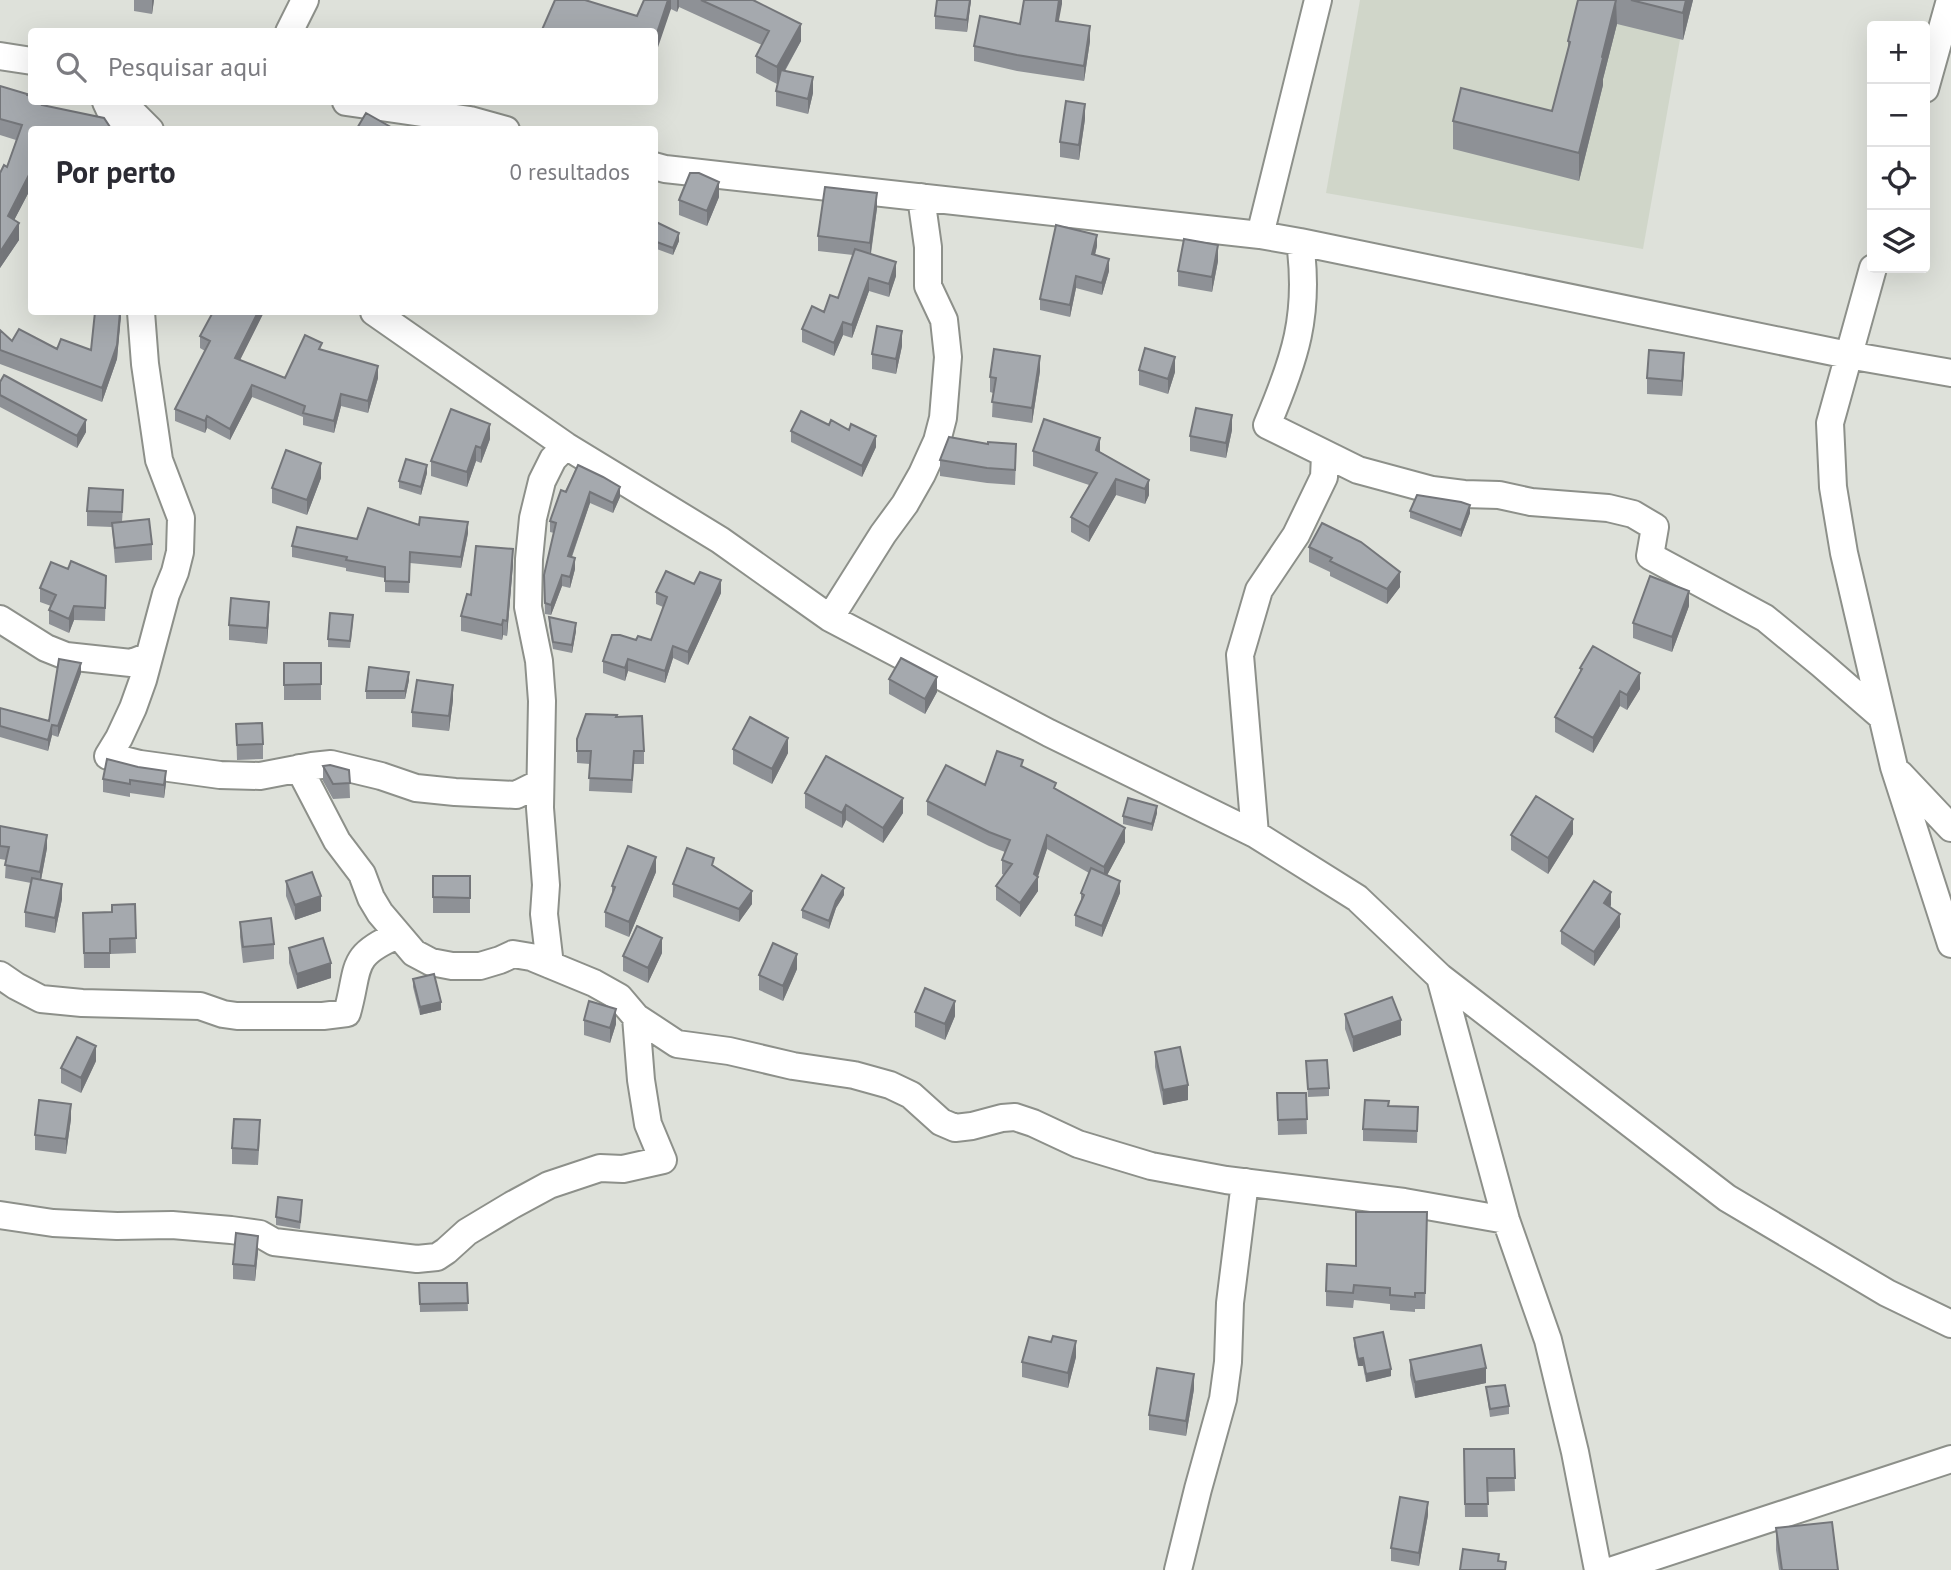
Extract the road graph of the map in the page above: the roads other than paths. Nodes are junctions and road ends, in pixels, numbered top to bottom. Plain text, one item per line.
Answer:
1 (305, 0) edge
2 (1318, 0) edge
3 (1950, 0) edge
4 (291, 28) edge
5 (0, 56) edge
6 (28, 60) edge
7 (1926, 84) edge
8 (107, 105) edge
9 (125, 105) edge
10 (367, 105) edge
11 (117, 126) edge
12 (146, 126) edge
13 (492, 126) edge
14 (658, 167) edge
15 (921, 197) junction
16 (1260, 235) junction
17 (1300, 242) junction
18 (1872, 273) edge
19 (141, 315) edge
20 (378, 315) edge
21 (1848, 355) junction
22 (1951, 373) edge
23 (566, 446) junction
24 (1325, 455) junction
25 (830, 618) junction
26 (0, 619) edge
27 (149, 656) junction
28 (1882, 717) junction
29 (1894, 767) junction
30 (299, 768) junction
31 (540, 783) junction
32 (1951, 828) edge
33 (1255, 834) junction
34 (398, 935) junction
35 (1951, 944) edge
36 (550, 965) junction
37 (0, 975) edge
38 (1440, 977) junction
39 (636, 1017) junction
40 (1245, 1182) junction
41 (0, 1215) edge
42 (1506, 1220) junction
43 (1951, 1324) edge
44 (1951, 1459) edge
45 (1178, 1570) edge
46 (1598, 1570) edge
47 (1613, 1570) edge

1 - 4 street
2 - 16 street
3 - 7 street
5 - 6 street
8 - 11 street
9 - 12 street
10 - 13 street
14 - 15 street
15 - 16 street
15 - 25 street
16 - 17 street
17 - 21 street
17 - 24 street
18 - 21 street
19 - 27 street
20 - 23 street
21 - 22 street
21 - 28 street
23 - 25 street
23 - 31 street
24 - 28 street
24 - 33 street
25 - 33 street
26 - 27 street
27 - 30 street
28 - 29 street
29 - 32 street
29 - 35 street
30 - 31 street
30 - 34 street
31 - 36 street
33 - 38 street
34 - 36 street
34 - 37 street
36 - 39 street
38 - 42 street
38 - 43 street
39 - 40 street
39 - 41 street
40 - 42 street
40 - 45 street
42 - 46 street
44 - 47 street

